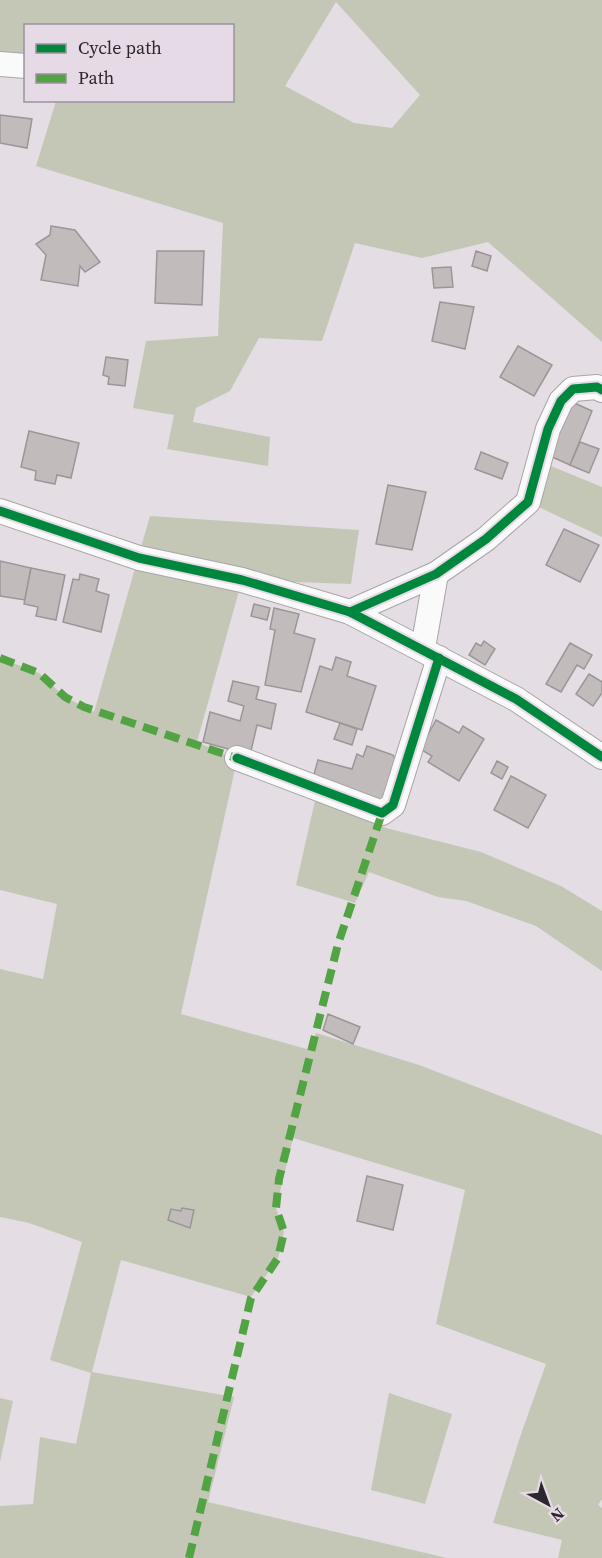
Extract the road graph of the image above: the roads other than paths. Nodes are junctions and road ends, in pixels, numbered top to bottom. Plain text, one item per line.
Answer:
1 (0, 64) edge
2 (24, 66) edge
3 (602, 390) edge
4 (0, 511) edge
5 (436, 574) junction
6 (350, 612) junction
7 (431, 653) junction
8 (602, 757) edge
9 (237, 758) dead end

1 - 2 street
3 - 5 street
4 - 6 street
5 - 6 street
5 - 7 street
6 - 7 street
7 - 8 street
7 - 9 street

